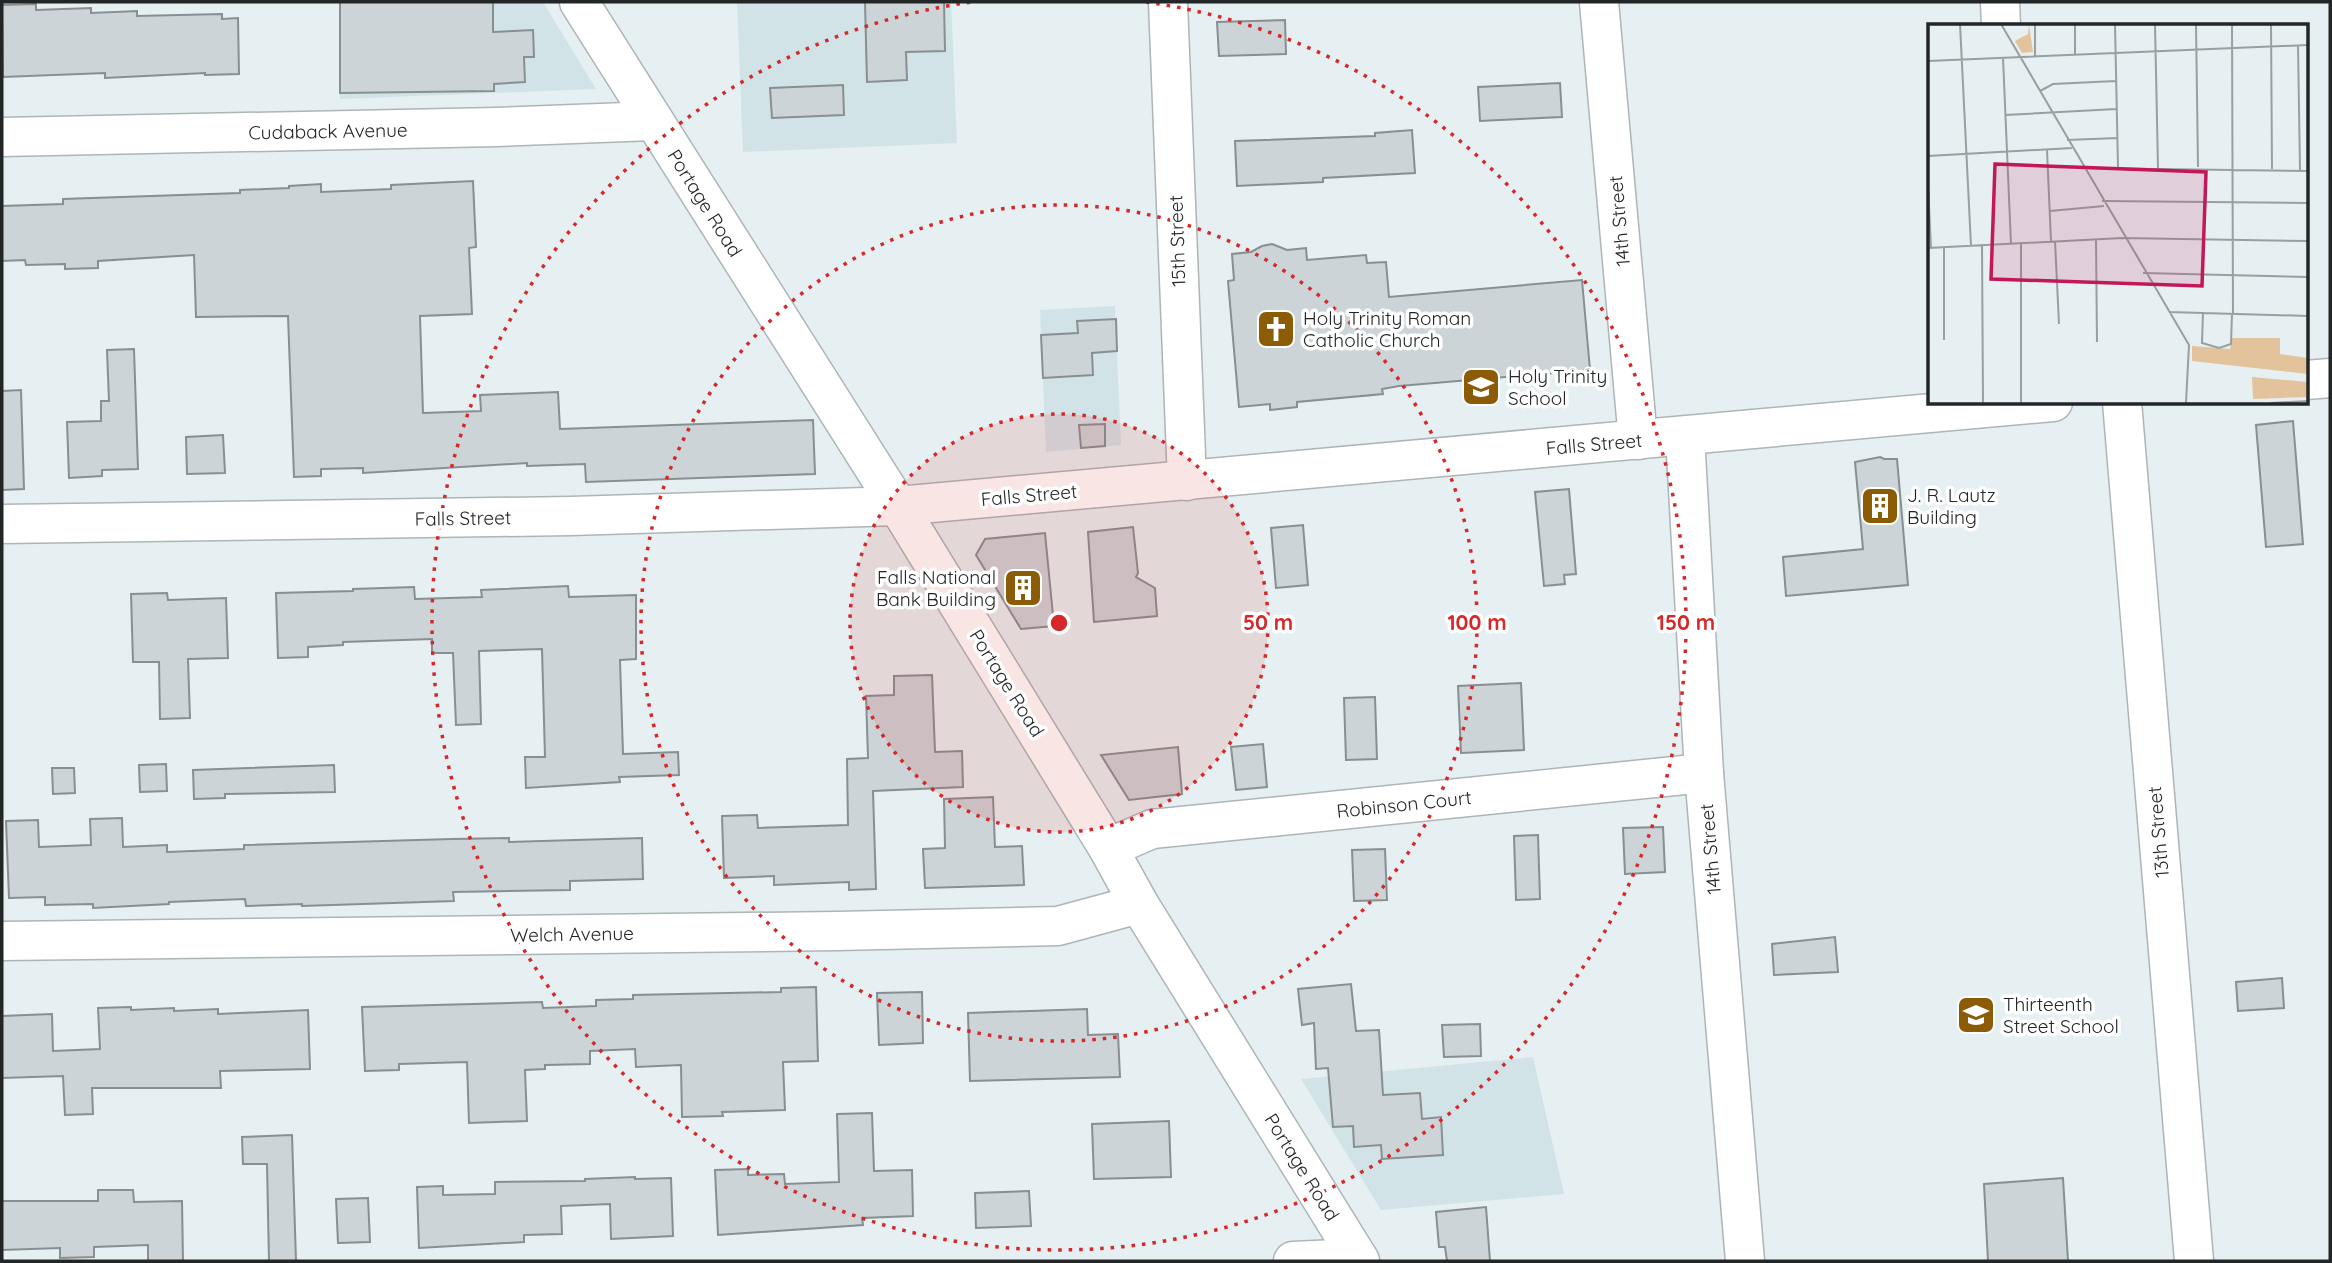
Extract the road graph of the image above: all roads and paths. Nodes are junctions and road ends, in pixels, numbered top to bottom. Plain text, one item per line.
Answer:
1 (579, 2) edge
2 (1168, 2) edge
3 (1599, 2) edge
4 (2000, 2) edge
5 (2001, 24) edge
6 (653, 121) junction
7 (2, 137) edge
8 (2330, 378) edge
9 (2308, 380) edge
10 (2014, 404) edge
11 (2122, 404) edge
12 (1685, 436) junction
13 (1638, 440) junction
14 (1187, 481) junction
15 (898, 506) junction
16 (2, 524) edge
17 (1704, 774) junction
18 (1108, 848) junction
19 (1139, 904) junction
20 (2, 941) edge
21 (1359, 1260) edge
22 (1293, 1261) edge
23 (1745, 1261) edge
24 (2194, 1261) edge

1 - 6 street, Portage Road
2 - 14 street, 15th Street
3 - 13 street, 14th Street
4 - 5 street
6 - 7 street, Cudaback Avenue
6 - 15 street, Portage Road
8 - 9 street
10 - 12 street, Falls Street
11 - 24 street, 13th Street
12 - 13 street, Falls Street
12 - 17 street, 14th Street
13 - 14 street, Falls Street
14 - 15 street, Falls Street
15 - 16 street, Falls Street
15 - 18 street, Portage Road
17 - 18 street, Robinson Court
17 - 23 street, 14th Street
18 - 19 street, Portage Road
19 - 20 street, Welch Avenue
19 - 21 street, Portage Road
21 - 22 street

